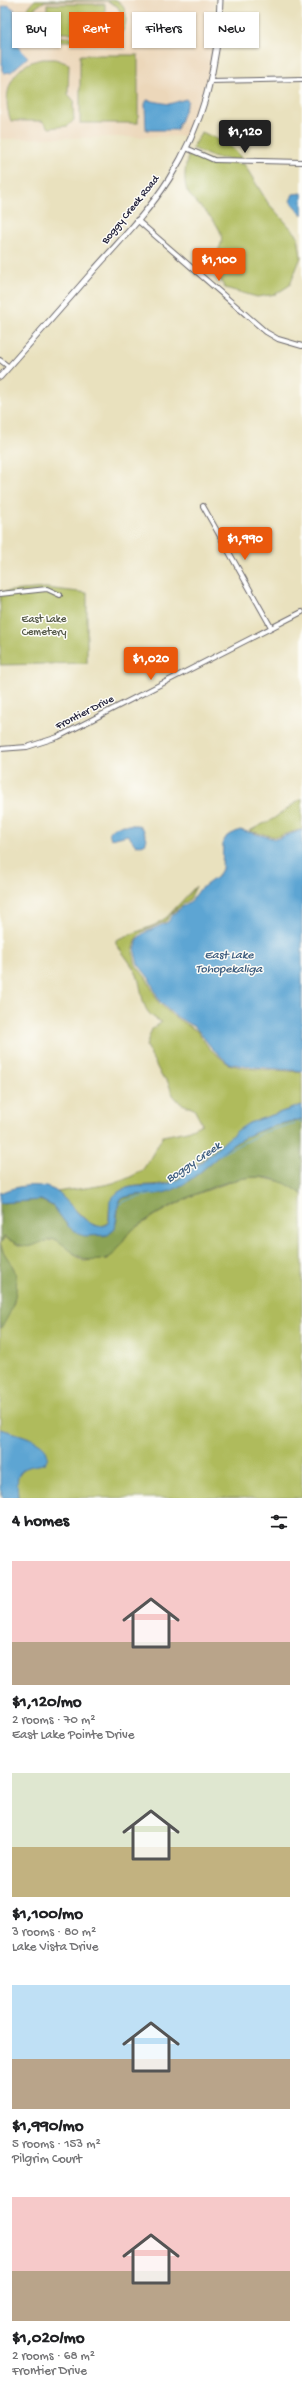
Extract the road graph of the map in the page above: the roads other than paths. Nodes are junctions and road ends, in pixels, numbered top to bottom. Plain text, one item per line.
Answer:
1 (220, 0) edge
2 (302, 79) edge
3 (210, 81) junction
4 (186, 148) junction
5 (302, 162) edge
6 (138, 220) junction
7 (302, 346) edge
8 (0, 360) edge
9 (9, 367) junction
10 (0, 378) edge
11 (203, 506) dead end
12 (0, 594) edge
13 (60, 595) dead end
14 (302, 612) edge
15 (272, 627) junction
16 (0, 749) edge

1 - 3 main road, Boggy Creek Road
2 - 3 street
3 - 4 main road, Boggy Creek Road
4 - 5 street
4 - 6 main road, Boggy Creek Road
6 - 7 street
6 - 9 main road, Boggy Creek Road
8 - 9 street
9 - 10 main road, Boggy Creek Road
11 - 15 street
12 - 13 street
14 - 15 street, Frontier Drive
15 - 16 street, Frontier Drive

